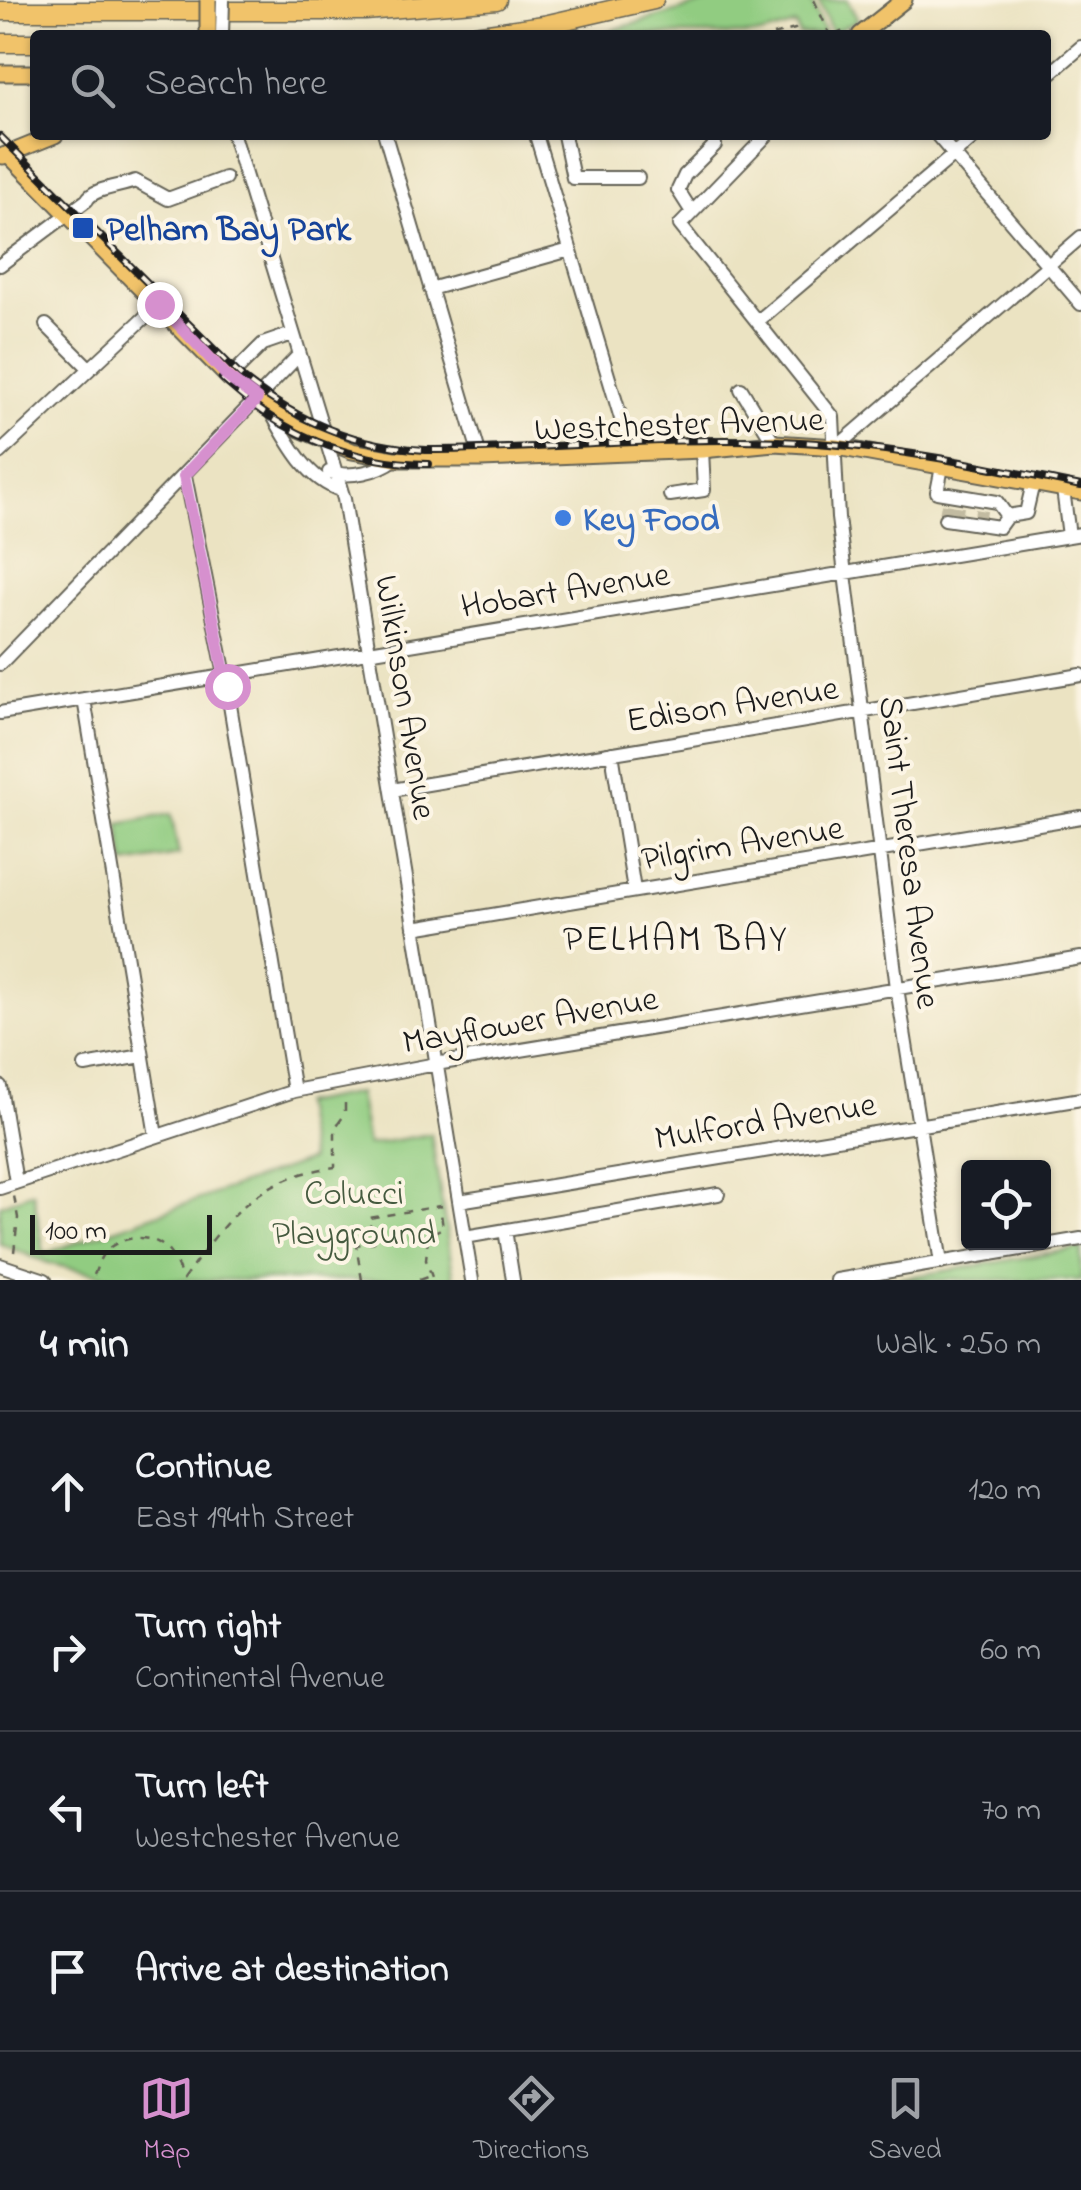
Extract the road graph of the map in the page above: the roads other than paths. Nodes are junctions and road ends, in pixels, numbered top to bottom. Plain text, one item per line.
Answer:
1 (208, 0) edge
2 (222, 0) edge
3 (497, 0) edge
4 (654, 0) edge
5 (904, 0) edge
6 (0, 10) edge
7 (208, 30) edge
8 (222, 30) edge
9 (507, 30) edge
10 (866, 30) edge
11 (0, 43) edge
12 (30, 43) edge
13 (1081, 47) edge
14 (0, 72) edge
15 (30, 72) edge
16 (1051, 72) edge
17 (42, 140) edge
18 (234, 140) edge
19 (386, 140) edge
20 (537, 140) edge
21 (565, 140) edge
22 (715, 140) edge
23 (762, 140) edge
24 (940, 140) edge
25 (971, 140) edge
26 (4, 155) edge
27 (954, 155) junction
28 (225, 178) dead end
29 (638, 178) dead end
30 (68, 212) junction
31 (692, 212) junction
32 (1081, 236) edge
33 (570, 250) junction
34 (0, 264) edge
35 (1048, 265) junction
36 (430, 289) junction
37 (159, 304) junction
38 (1081, 304) edge
39 (758, 321) junction
40 (46, 326) dead end
41 (292, 334) junction
42 (299, 355) junction
43 (89, 368) junction
44 (229, 378) junction
45 (741, 389) dead end
46 (263, 404) junction
47 (326, 441) junction
48 (774, 443) junction
49 (837, 447) junction
50 (702, 450) junction
51 (631, 452) junction
52 (0, 454) edge
53 (395, 459) junction
54 (481, 460) junction
55 (308, 465) junction
56 (942, 466) junction
57 (337, 474) junction
58 (184, 476) junction
59 (1001, 477) junction
60 (1032, 483) junction
61 (1063, 488) junction
62 (341, 490) junction
63 (1081, 492) edge
64 (670, 495) dead end
65 (950, 496) junction
66 (990, 515) junction
67 (1075, 535) edge
68 (846, 573) junction
69 (368, 652) junction
70 (0, 664) edge
71 (225, 675) junction
72 (1081, 675) edge
73 (84, 699) junction
74 (863, 712) junction
75 (0, 713) edge
76 (612, 753) junction
77 (392, 790) junction
78 (1081, 817) edge
79 (880, 850) junction
80 (634, 890) junction
81 (414, 928) junction
82 (1081, 958) edge
83 (897, 988) junction
84 (142, 1056) junction
85 (436, 1064) junction
86 (85, 1066) dead end
87 (0, 1086) edge
88 (294, 1091) junction
89 (1081, 1098) edge
90 (920, 1125) junction
91 (156, 1136) junction
92 (0, 1188) edge
93 (15, 1189) junction
94 (718, 1194) dead end
95 (459, 1202) junction
96 (505, 1230) junction
97 (465, 1237) junction
98 (1081, 1239) edge
99 (941, 1263) junction
100 (0, 1265) edge
101 (45, 1280) edge
102 (472, 1280) edge
103 (512, 1280) edge
104 (837, 1280) edge

1 - 7 main road, bridge
2 - 8 street, bridge
3 - 6 highway
4 - 9 highway
5 - 10 main road
11 - 12 highway
13 - 16 street
14 - 15 main road
17 - 26 main road
18 - 41 street, Wilkinson Avenue
19 - 36 street
20 - 33 street
21 - 29 street
22 - 31 street
23 - 31 street
24 - 27 street
25 - 27 street
26 - 30 main road, Westchester Avenue
27 - 35 street
27 - 39 street
28 - 30 street
30 - 34 street
30 - 37 main road, Westchester Avenue
31 - 39 street, Saint Theresa Avenue
32 - 35 street
33 - 36 street
33 - 51 street
35 - 38 street
35 - 49 street
36 - 54 street
37 - 43 street
37 - 44 main road, Westchester Avenue
39 - 49 street, Saint Theresa Avenue
40 - 43 street
41 - 42 street, Wilkinson Avenue
41 - 44 street
42 - 46 street
42 - 47 street, Wilkinson Avenue
43 - 52 street
44 - 46 main road, Westchester Avenue
45 - 48 street
46 - 47 main road, Westchester Avenue
46 - 55 street, Westchester Avenue
46 - 58 street
47 - 53 main road, Westchester Avenue
47 - 57 street, Wilkinson Avenue
48 - 49 main road, Westchester Avenue
48 - 50 main road, Westchester Avenue
49 - 56 main road, Westchester Avenue
49 - 68 street, Saint Theresa Avenue
50 - 51 main road, Westchester Avenue
50 - 64 street
51 - 54 main road, Westchester Avenue
53 - 54 main road, Westchester Avenue
53 - 57 street, Westchester Avenue
55 - 57 street, Westchester Avenue
55 - 62 street, Westchester Avenue
56 - 59 main road, Westchester Avenue
56 - 65 street
57 - 62 street, Wilkinson Avenue
58 - 70 street
58 - 71 street
59 - 60 main road, Westchester Avenue
59 - 66 street
60 - 61 main road, Westchester Avenue
60 - 66 street
61 - 63 main road, Westchester Avenue
61 - 67 street
62 - 69 street, Wilkinson Avenue
65 - 66 street
65 - 66 street
67 - 68 street, Hobart Avenue
68 - 69 street, Hobart Avenue
68 - 74 street, Saint Theresa Avenue
69 - 71 street, Hobart Avenue
69 - 77 street, Wilkinson Avenue
71 - 73 street, Hobart Avenue
71 - 88 street
72 - 74 street, Edison Avenue
73 - 75 street, Hobart Avenue
73 - 84 street
74 - 76 street, Edison Avenue
74 - 79 street, Saint Theresa Avenue
76 - 77 street, Edison Avenue
76 - 80 street
77 - 81 street, Wilkinson Avenue
78 - 79 street, Pilgrim Avenue
79 - 80 street, Pilgrim Avenue
79 - 83 street, Saint Theresa Avenue
80 - 81 street, Pilgrim Avenue
81 - 85 street, Wilkinson Avenue
82 - 83 street, Mayflower Avenue
83 - 85 street, Mayflower Avenue
83 - 90 street, Saint Theresa Avenue
84 - 86 street
84 - 91 street
85 - 88 street, Mayflower Avenue
85 - 95 street, Wilkinson Avenue
87 - 93 street
88 - 91 street, Mayflower Avenue
89 - 90 street, Mulford Avenue
90 - 95 street, Mulford Avenue
90 - 99 street, Saint Theresa Avenue
91 - 93 street, Mayflower Avenue
92 - 93 street, Mayflower Avenue
94 - 96 street
95 - 97 street, Wilkinson Avenue
96 - 97 street
96 - 103 street
97 - 102 street, Wilkinson Avenue
98 - 99 street
99 - 104 street
100 - 101 street

